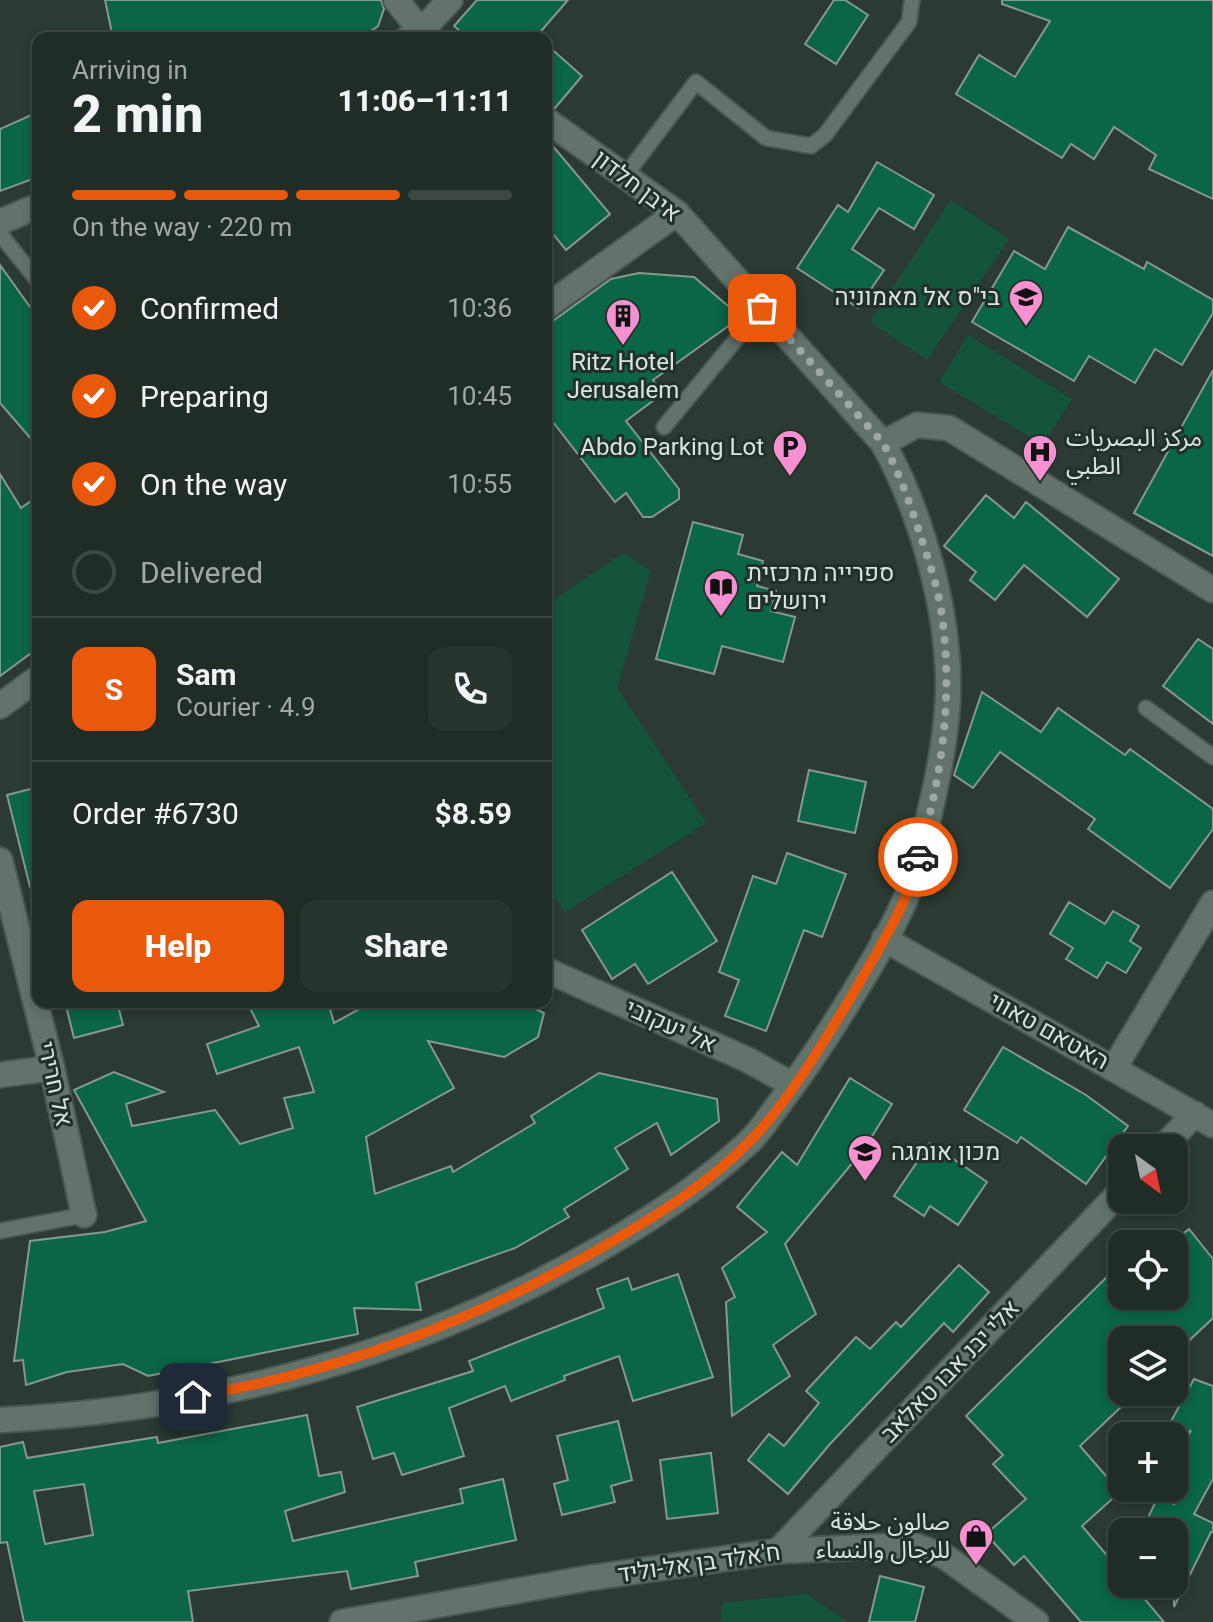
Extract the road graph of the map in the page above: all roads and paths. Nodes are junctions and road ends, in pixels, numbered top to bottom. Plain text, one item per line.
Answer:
1 (396, 0) edge
2 (450, 0) edge
3 (912, 0) edge
4 (417, 32) edge
5 (423, 32) edge
6 (552, 124) edge
7 (625, 176) junction
8 (32, 209) edge
9 (677, 213) junction
10 (0, 222) edge
11 (0, 234) edge
12 (32, 274) edge
13 (552, 303) edge
14 (762, 308) junction
15 (664, 427) dead end
16 (883, 443) junction
17 (1213, 590) edge
18 (32, 682) edge
19 (0, 706) edge
20 (1146, 708) dead end
21 (1213, 757) edge
22 (0, 860) edge
23 (1213, 903) edge
24 (884, 939) junction
25 (552, 973) edge
26 (32, 988) edge
27 (37, 1008) edge
28 (52, 1068) junction
29 (1114, 1068) junction
30 (0, 1075) edge
31 (793, 1085) junction
32 (1204, 1120) edge
33 (1183, 1134) edge
34 (1108, 1205) edge
35 (84, 1215) joint
36 (0, 1231) edge
37 (0, 1420) edge
38 (778, 1551) junction
39 (342, 1622) edge
40 (1036, 1622) edge

1 - 4 street
2 - 5 street
3 - 7 lane
6 - 7 street, איבן חלדון
7 - 9 street, איבן חלדון
8 - 10 street
9 - 13 street
9 - 14 street, איבן חלדון
11 - 12 lane
14 - 15 lane
14 - 16 street, איבן חלדון
16 - 17 street
16 - 24 street, איבן חלדון
18 - 19 street
20 - 21 lane
22 - 26 street, אל חרירי
23 - 29 street
24 - 29 street, האטאם טאווי
24 - 31 street, איבן חלדון
25 - 31 street, אל יעקובי
27 - 28 street, אל חרירי
28 - 30 street
28 - 35 street, אל חרירי
29 - 32 street, האטאם טאווי
31 - 37 street, איבן חלדון
32 - 33 street
34 - 38 street, אלי יבנ אבו טאלאב
35 - 36 lane
38 - 39 street, ח'אלד בן אל-וליד
38 - 40 street, ח'אלד בן אל-וליד

